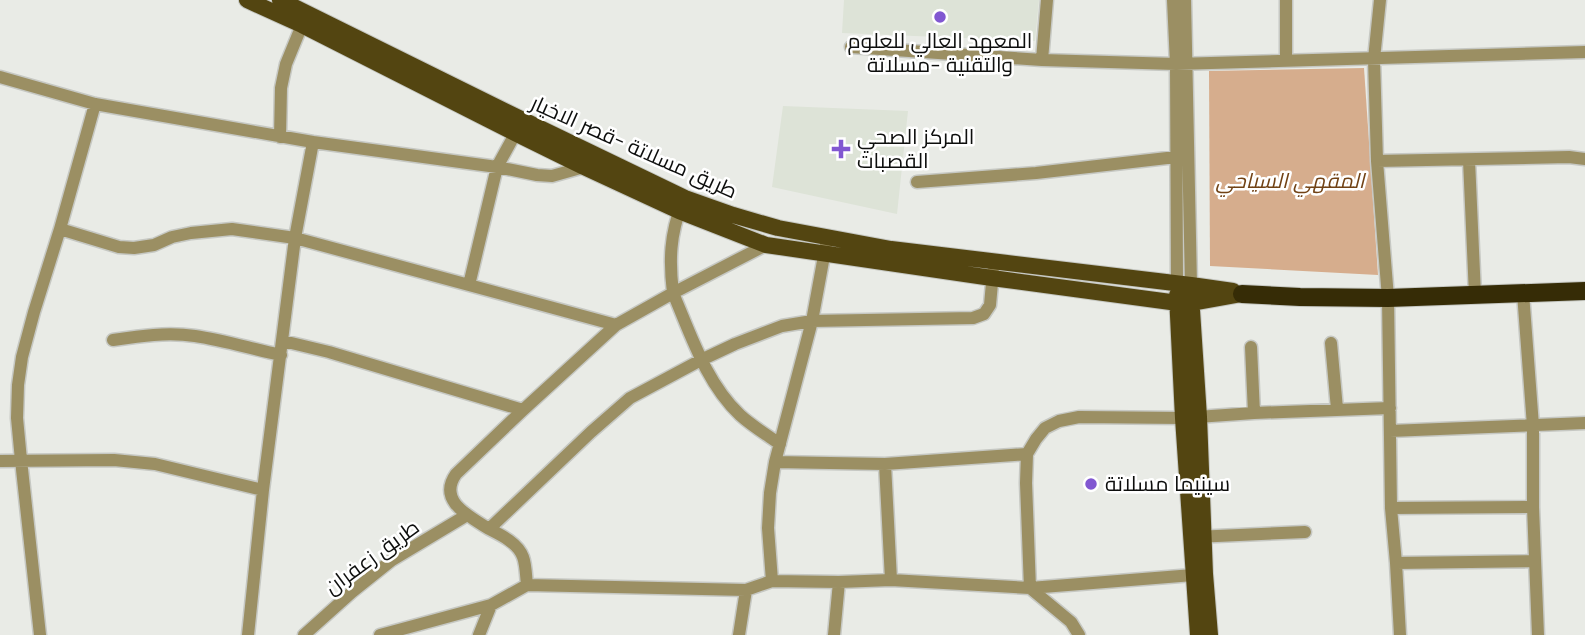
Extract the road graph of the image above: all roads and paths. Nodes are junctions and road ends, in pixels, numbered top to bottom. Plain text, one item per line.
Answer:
1 (247, 0) edge
2 (280, 0) edge
3 (1047, 0) edge
4 (1173, 0) edge
5 (1185, 0) edge
6 (1286, 0) edge
7 (1380, 0) edge
8 (302, 25) junction
9 (851, 47) dead end
10 (1585, 52) edge
11 (1374, 59) junction
12 (1042, 60) junction
13 (1286, 60) junction
14 (1181, 63) junction
15 (0, 78) edge
16 (95, 104) junction
17 (519, 127) junction
18 (280, 137) junction
19 (313, 142) junction
20 (1176, 157) junction
21 (1585, 159) edge
22 (1469, 160) junction
23 (1377, 161) junction
24 (497, 167) junction
25 (584, 167) junction
26 (916, 182) dead end
27 (682, 205) junction
28 (60, 229) junction
29 (826, 237) junction
30 (295, 238) junction
31 (766, 245) junction
32 (825, 254) junction
33 (995, 261) junction
34 (992, 278) junction
35 (1184, 284) junction
36 (469, 285) junction
37 (1585, 291) edge
38 (673, 293) junction
39 (1242, 293) junction
40 (1523, 293) junction
41 (1475, 295) junction
42 (1388, 298) junction
43 (1185, 303) junction
44 (812, 321) junction
45 (616, 325) junction
46 (113, 340) dead end
47 (283, 341) junction
48 (1331, 343) dead end
49 (1251, 347) dead end
50 (281, 355) junction
51 (701, 360) junction
52 (1390, 408) junction
53 (1338, 409) junction
54 (523, 410) junction
55 (1254, 413) junction
56 (1191, 417) junction
57 (1585, 423) edge
58 (1532, 426) junction
59 (1390, 431) junction
60 (780, 444) junction
61 (1027, 454) junction
62 (21, 460) junction
63 (0, 461) edge
64 (775, 462) junction
65 (885, 464) junction
66 (263, 490) junction
67 (1533, 507) junction
68 (1391, 508) junction
69 (467, 515) junction
70 (489, 528) junction
71 (1306, 532) dead end
72 (1197, 537) junction
73 (1535, 561) junction
74 (1396, 563) junction
75 (1193, 575) junction
76 (772, 580) junction
77 (891, 580) junction
78 (839, 582) junction
79 (527, 585) junction
80 (1030, 588) junction
81 (746, 590) junction
82 (491, 605) junction
83 (40, 635) edge
84 (248, 635) edge
85 (304, 635) edge
86 (380, 635) edge
87 (479, 635) edge
88 (739, 635) edge
89 (834, 635) edge
90 (1079, 635) edge
91 (1198, 635) edge
92 (1210, 635) edge
93 (1400, 635) edge
94 (1538, 635) edge

1 - 8 main road
2 - 17 main road, طريق مسلاتة -قصر الاخيار
3 - 12 street
4 - 14 street
5 - 14 street
6 - 13 street
7 - 11 street
8 - 17 main road
8 - 18 street
9 - 12 street
10 - 11 street
11 - 13 street
11 - 23 street
12 - 14 street
13 - 14 street
14 - 20 street
14 - 35 street
15 - 16 street
16 - 18 street
16 - 28 street
17 - 24 street
17 - 25 main road
17 - 27 main road, طريق مسلاتة -قصر الاخيار
18 - 19 street
19 - 24 street
19 - 30 street
20 - 26 street
20 - 35 street
21 - 22 street
22 - 23 street
22 - 41 street
23 - 42 street
24 - 25 street
24 - 36 street
25 - 27 main road
27 - 29 main road, طريق مسلاتة -قصر الاخيار
27 - 31 main road
27 - 38 street
28 - 30 street
28 - 62 street
29 - 32 street
29 - 33 main road, طريق مسلاتة -قصر الاخيار
30 - 36 street
30 - 47 street
31 - 32 main road
31 - 38 street
32 - 34 main road
32 - 44 street
33 - 34 street
33 - 35 main road, طريق مسلاتة -قصر الاخيار
34 - 43 main road
34 - 44 street
35 - 39 main road, طريق مسلاتة -قصر الاخيار
35 - 43 main road
36 - 45 street
37 - 40 highway
38 - 45 street
38 - 51 street
39 - 42 highway
39 - 43 main road
40 - 41 highway
40 - 58 street
41 - 42 highway
42 - 52 street
43 - 56 main road
44 - 51 street
44 - 60 street
45 - 54 street
46 - 50 street
47 - 50 street
47 - 54 street
48 - 53 street
49 - 55 street
50 - 66 street
51 - 60 street
51 - 70 street
52 - 53 street
52 - 59 street
53 - 55 street
54 - 69 street
55 - 56 street
56 - 61 street
56 - 72 main road
57 - 58 street
58 - 59 street
58 - 67 street
59 - 68 street
60 - 64 street
61 - 65 street
61 - 80 street
62 - 63 street
62 - 66 street
62 - 83 street
64 - 65 street
64 - 76 street
65 - 77 street
66 - 84 street
67 - 68 street
67 - 73 street
68 - 74 street
69 - 70 street
69 - 85 street, طريق زعفران
70 - 79 street
71 - 72 street
72 - 75 main road
72 - 92 main road
73 - 74 street
73 - 94 street
74 - 93 street
75 - 80 street
75 - 91 main road
76 - 78 street
76 - 81 street
77 - 78 street
77 - 80 street
78 - 89 street
79 - 81 street
79 - 82 street
80 - 90 street
81 - 88 street
82 - 86 street
82 - 87 street

